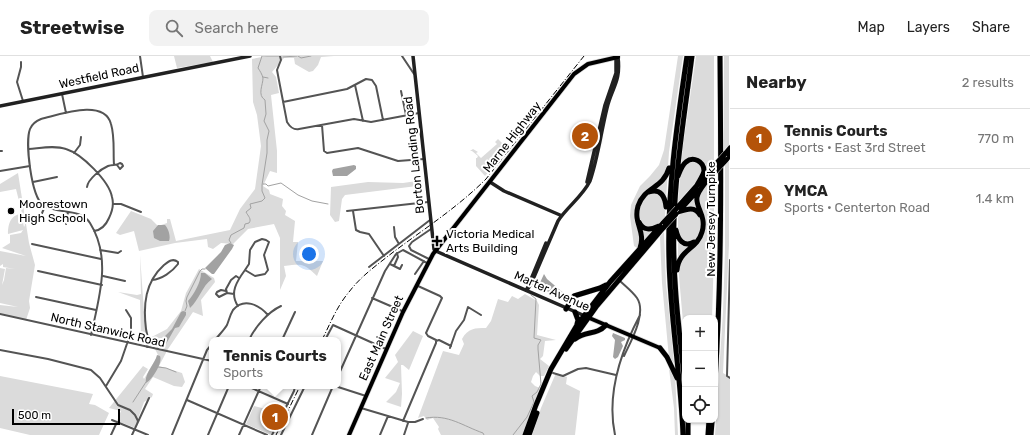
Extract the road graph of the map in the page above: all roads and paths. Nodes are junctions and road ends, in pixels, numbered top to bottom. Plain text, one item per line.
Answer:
1 (140, 56) edge
2 (250, 56) edge
3 (280, 56) edge
4 (402, 56) edge
5 (413, 56) edge
6 (687, 56) edge
7 (692, 56) edge
8 (717, 56) edge
9 (720, 56) edge
10 (614, 57) edge
11 (21, 62) dead end
12 (415, 74) junction
13 (143, 77) junction
14 (356, 85) junction
15 (610, 90) junction
16 (401, 91) dead end
17 (62, 94) junction
18 (23, 102) junction
19 (283, 102) junction
20 (608, 102) junction
21 (0, 106) edge
22 (66, 113) junction
23 (419, 113) junction
24 (406, 115) junction
25 (383, 120) junction
26 (363, 121) junction
27 (322, 125) junction
28 (81, 137) dead end
29 (730, 148) edge
30 (29, 149) junction
31 (74, 153) junction
32 (672, 156) junction
33 (727, 156) edge
34 (424, 159) junction
35 (114, 165) junction
36 (117, 165) dead end
37 (30, 166) junction
38 (0, 171) edge
39 (97, 174) junction
40 (57, 177) dead end
41 (33, 182) junction
42 (490, 182) junction
43 (705, 183) junction
44 (697, 185) junction
45 (87, 186) dead end
46 (675, 188) junction
47 (428, 202) junction
48 (113, 204) junction
49 (45, 206) junction
50 (347, 211) dead end
51 (353, 211) junction
52 (677, 211) junction
53 (68, 212) junction
54 (141, 212) dead end
55 (560, 214) junction
56 (40, 218) dead end
57 (430, 220) junction
58 (674, 221) junction
59 (665, 222) junction
60 (66, 224) dead end
61 (394, 227) dead end
62 (432, 229) junction
63 (94, 231) junction
64 (32, 244) dead end
65 (399, 244) junction
66 (100, 250) junction
67 (121, 251) dead end
68 (436, 251) junction
69 (638, 252) junction
70 (397, 253) junction
71 (384, 256) junction
72 (101, 259) junction
73 (730, 260) edge
74 (428, 261) junction
75 (390, 264) junction
76 (402, 265) dead end
77 (394, 266) junction
78 (369, 267) dead end
79 (245, 270) junction
80 (38, 271) dead end
81 (415, 274) dead end
82 (103, 276) junction
83 (239, 278) junction
84 (675, 278) junction
85 (152, 280) junction
86 (618, 280) junction
87 (125, 281) dead end
88 (610, 282) junction
89 (531, 284) junction
90 (102, 285) junction
91 (417, 285) junction
92 (527, 290) junction
93 (227, 292) junction
94 (234, 294) junction
95 (536, 294) junction
96 (36, 297) dead end
97 (372, 298) junction
98 (238, 306) junction
99 (281, 306) dead end
100 (566, 309) junction
101 (96, 310) junction
102 (126, 310) dead end
103 (295, 312) dead end
104 (403, 312) junction
105 (575, 312) junction
106 (0, 314) edge
107 (268, 315) junction
108 (481, 315) dead end
109 (715, 315) edge
110 (585, 317) junction
111 (577, 325) junction
112 (606, 325) junction
113 (90, 335) junction
114 (356, 335) junction
115 (631, 336) junction
116 (218, 337) edge
117 (251, 337) edge
118 (283, 337) edge
119 (327, 337) edge
120 (436, 342) junction
121 (126, 343) junction
122 (568, 346) junction
123 (147, 347) junction
124 (209, 348) edge
125 (660, 348) joint
126 (386, 349) junction
127 (0, 350) edge
128 (717, 351) edge
129 (204, 360) junction
130 (209, 361) edge
131 (341, 369) edge
132 (553, 373) junction
133 (616, 374) junction
134 (730, 378) edge
135 (108, 382) junction
136 (104, 383) junction
137 (682, 384) edge
138 (106, 387) junction
139 (682, 387) edge
140 (341, 388) edge
141 (228, 389) edge
142 (254, 389) edge
143 (294, 389) edge
144 (304, 389) edge
145 (333, 389) edge
146 (259, 391) junction
147 (366, 396) junction
148 (149, 398) dead end
149 (187, 400) junction
150 (288, 404) junction
151 (361, 408) junction
152 (217, 414) junction
153 (388, 416) junction
154 (423, 419) dead end
155 (112, 420) dead end
156 (403, 421) junction
157 (117, 422) junction
158 (408, 422) junction
159 (688, 423) edge
160 (709, 423) edge
161 (713, 423) edge
162 (137, 424) junction
163 (243, 425) junction
164 (135, 429) junction
165 (112, 435) edge
166 (132, 435) edge
167 (148, 435) edge
168 (172, 435) edge
169 (208, 435) edge
170 (239, 435) edge
171 (267, 435) edge
172 (272, 435) edge
173 (281, 435) edge
174 (312, 435) edge
175 (349, 435) edge
176 (380, 435) edge
177 (404, 435) edge
178 (525, 435) edge
179 (529, 435) edge
180 (615, 435) edge
181 (683, 435) edge
182 (688, 435) edge
183 (708, 435) edge
184 (712, 435) edge

1 - 13 street
2 - 13 main road, Westfield Road
3 - 19 street
4 - 12 street
5 - 12 main road, Borton Landing Road
6 - 32 highway
7 - 46 highway
8 - 109 highway, New Jersey Turnpike
9 - 128 highway, New Jersey Turnpike
10 - 15 main road
10 - 20 main road
10 - 42 main road, Marne Highway
11 - 18 street
12 - 23 main road, Borton Landing Road
13 - 17 main road, Westfield Road
14 - 19 street
14 - 25 street
14 - 26 street
15 - 20 main road
15 - 55 main road
16 - 24 street
17 - 18 main road, Westfield Road
17 - 22 street
18 - 21 main road, Westfield Road
19 - 27 street
20 - 89 main road
22 - 30 street
22 - 35 street
23 - 24 street
23 - 34 main road, Borton Landing Road
24 - 25 street
25 - 26 street
26 - 27 street
27 - 34 street
28 - 31 street
29 - 33 highway
30 - 31 street
30 - 37 street
31 - 39 street
32 - 59 highway
32 - 69 highway
33 - 43 highway, bridge
33 - 44 highway, bridge
34 - 47 main road, Borton Landing Road
35 - 36 street
35 - 39 street
37 - 38 street
37 - 41 street
39 - 45 street
39 - 48 street
40 - 41 street
41 - 49 street
42 - 55 main road
42 - 68 main road, Marne Highway
43 - 52 highway
43 - 84 highway
44 - 46 highway
44 - 52 highway
46 - 58 highway
47 - 51 street
47 - 57 main road, Borton Landing Road
48 - 54 street
48 - 63 street
49 - 53 street
49 - 56 street
50 - 51 street
51 - 71 street
52 - 58 highway
52 - 59 highway, bridge
53 - 60 street
53 - 63 street
55 - 92 main road
57 - 62 main road, Borton Landing Road
57 - 65 street
58 - 84 highway
59 - 59 highway
59 - 69 highway
59 - 86 highway
59 - 137 highway
61 - 65 street
62 - 68 main road, Borton Landing Road
62 - 74 street
63 - 66 street
64 - 72 street
65 - 71 street
66 - 67 street
66 - 72 street
68 - 74 main road, East Main Street
68 - 92 main road, Marter Avenue
69 - 88 highway
70 - 74 street
70 - 75 street
70 - 77 street
71 - 78 street
72 - 82 street
73 - 134 street
74 - 81 street
74 - 91 main road, East Main Street
75 - 77 street
75 - 97 street
76 - 77 street
79 - 79 street
79 - 83 street
80 - 90 street
82 - 87 street
82 - 90 street
83 - 93 street
83 - 94 street
84 - 137 highway
85 - 85 street
85 - 123 street
86 - 110 highway
86 - 115 street
88 - 100 highway
88 - 110 highway
89 - 92 main road
89 - 95 main road
90 - 101 street
91 - 104 main road, East Main Street
91 - 120 street
92 - 95 main road, Marter Avenue
93 - 93 street
93 - 94 street
94 - 98 street
95 - 100 main road, Marter Avenue
96 - 101 street
97 - 104 street
97 - 114 street
98 - 107 street
98 - 116 street
99 - 107 street
100 - 105 main road, Marter Avenue
101 - 113 street
102 - 121 street
103 - 118 street
104 - 126 main road, East Main Street
105 - 110 main road, Marter Avenue
105 - 111 highway
106 - 113 street, North Stanwick Road
107 - 117 street
108 - 120 street
110 - 111 highway
110 - 112 main road, Marter Avenue
110 - 122 highway
111 - 178 highway
112 - 115 main road, Marter Avenue
112 - 122 highway
113 - 121 street, North Stanwick Road
114 - 119 street
114 - 126 street
114 - 131 street
115 - 125 main road, Marter Avenue
115 - 133 street
120 - 156 street
121 - 123 street, North Stanwick Road
121 - 135 street
122 - 132 highway
123 - 129 street, North Stanwick Road
124 - 129 street
125 - 137 highway
126 - 147 main road, East Main Street
127 - 136 street
129 - 130 street, North Stanwick Road
129 - 149 street
132 - 133 street
132 - 179 highway
133 - 180 street
135 - 136 street
135 - 138 street
136 - 138 street
138 - 162 street
139 - 181 highway
140 - 147 street
141 - 152 street
142 - 146 street
143 - 150 street
144 - 173 street
145 - 174 street
146 - 150 street
146 - 163 street
147 - 151 main road, East Main Street
148 - 162 street
149 - 152 street
149 - 168 street
150 - 172 street
151 - 153 street
151 - 175 main road, East Main Street
152 - 163 street
152 - 169 street
153 - 156 street
153 - 176 street
154 - 158 street
155 - 157 street
156 - 158 street
157 - 164 street
157 - 165 street
158 - 177 street
159 - 182 highway
160 - 183 highway
161 - 184 highway
162 - 164 street
163 - 170 street
163 - 171 street
164 - 166 street
164 - 167 street

